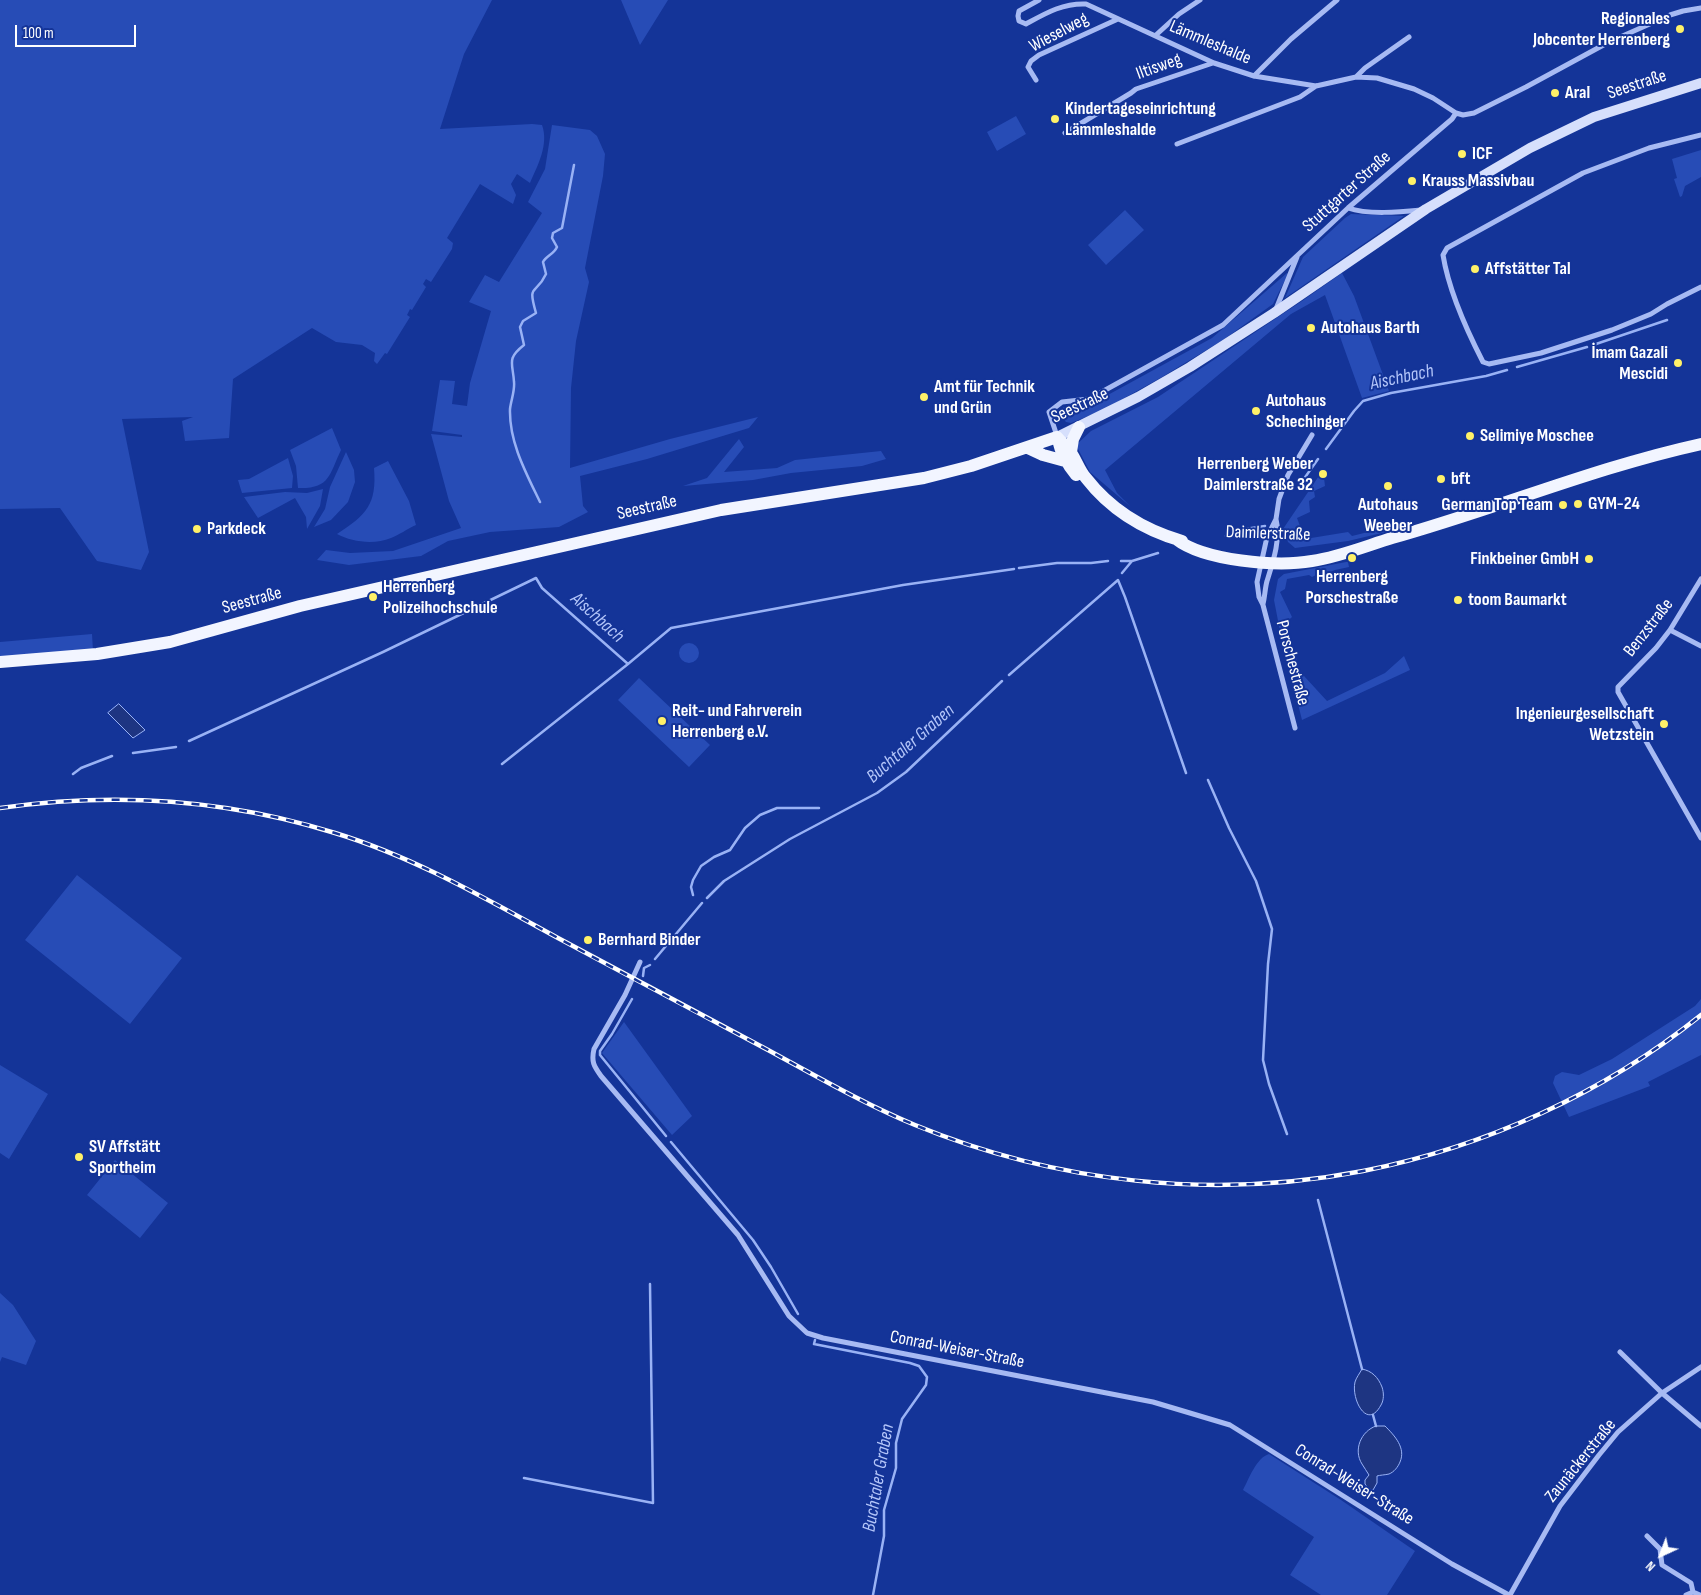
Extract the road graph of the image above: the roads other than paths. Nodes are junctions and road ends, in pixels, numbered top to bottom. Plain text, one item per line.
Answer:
1 (1039, 0) edge
2 (1200, 0) edge
3 (1337, 0) edge
4 (1701, 8) edge
5 (1118, 19) junction
6 (1156, 35) junction
7 (1409, 37) dead end
8 (1214, 63) junction
9 (1254, 76) junction
10 (1356, 77) junction
11 (1036, 80) dead end
12 (1701, 83) edge
13 (1316, 86) junction
14 (1456, 113) junction
15 (1065, 133) dead end
16 (1701, 134) edge
17 (1177, 144) dead end
18 (1348, 208) junction
19 (1426, 209) junction
20 (1297, 256) junction
21 (1701, 287) edge
22 (1274, 313) junction
23 (1080, 427) junction
24 (1312, 435) dead end
25 (1057, 437) junction
26 (1701, 444) edge
27 (1028, 448) junction
28 (1068, 457) junction
29 (1276, 519) junction
30 (1268, 559) junction
31 (1701, 579) edge
32 (1263, 604) junction
33 (1670, 630) junction
34 (1701, 646) edge
35 (0, 662) edge
36 (1295, 728) dead end
37 (1701, 838) edge
38 (640, 962) dead end
39 (1620, 1352) dead end
40 (1701, 1367) edge
41 (1662, 1393) junction
42 (1701, 1426) edge
43 (1647, 1536) dead end
44 (1693, 1592) junction
45 (1509, 1595) edge
46 (1686, 1595) edge
47 (1700, 1595) edge

1 - 5 street, Lämmleshalde
2 - 6 street
3 - 9 street
4 - 14 street
5 - 6 street, Lämmleshalde
5 - 11 street, Wieselweg
6 - 8 street, Lämmleshalde
7 - 10 street
8 - 9 street, Lämmleshalde
8 - 15 street, Iltisweg
9 - 13 street, Lämmleshalde
10 - 13 street, Lämmleshalde
10 - 14 street, Lämmleshalde
12 - 19 main road, Seestraße
13 - 17 street
14 - 18 street, Stuttgarter Straße
16 - 21 street
18 - 19 street, Seestraße
18 - 20 street, Stuttgarter Straße
19 - 22 main road, Seestraße
20 - 22 street
20 - 25 street, Stuttgarter Straße
22 - 23 main road, Seestraße
23 - 25 main road, Seestraße
23 - 28 main road
24 - 29 street
25 - 27 main road, Seestraße
25 - 28 main road, Daimlerstraße
26 - 30 main road, Daimlerstraße
27 - 28 main road
27 - 35 main road, Seestraße
28 - 30 main road, Daimlerstraße
29 - 30 street
29 - 30 street
30 - 32 street, Porschestraße
30 - 32 street, Porschestraße
31 - 33 street, Benzstraße
32 - 36 street, Porschestraße
33 - 34 street
33 - 37 street, Benzstraße
38 - 45 street, Conrad-Weiser-Straße
39 - 41 street
40 - 41 street, Zaunäckerstraße
41 - 42 street
41 - 45 street, Zaunäckerstraße
43 - 44 street
44 - 46 street
44 - 47 street

